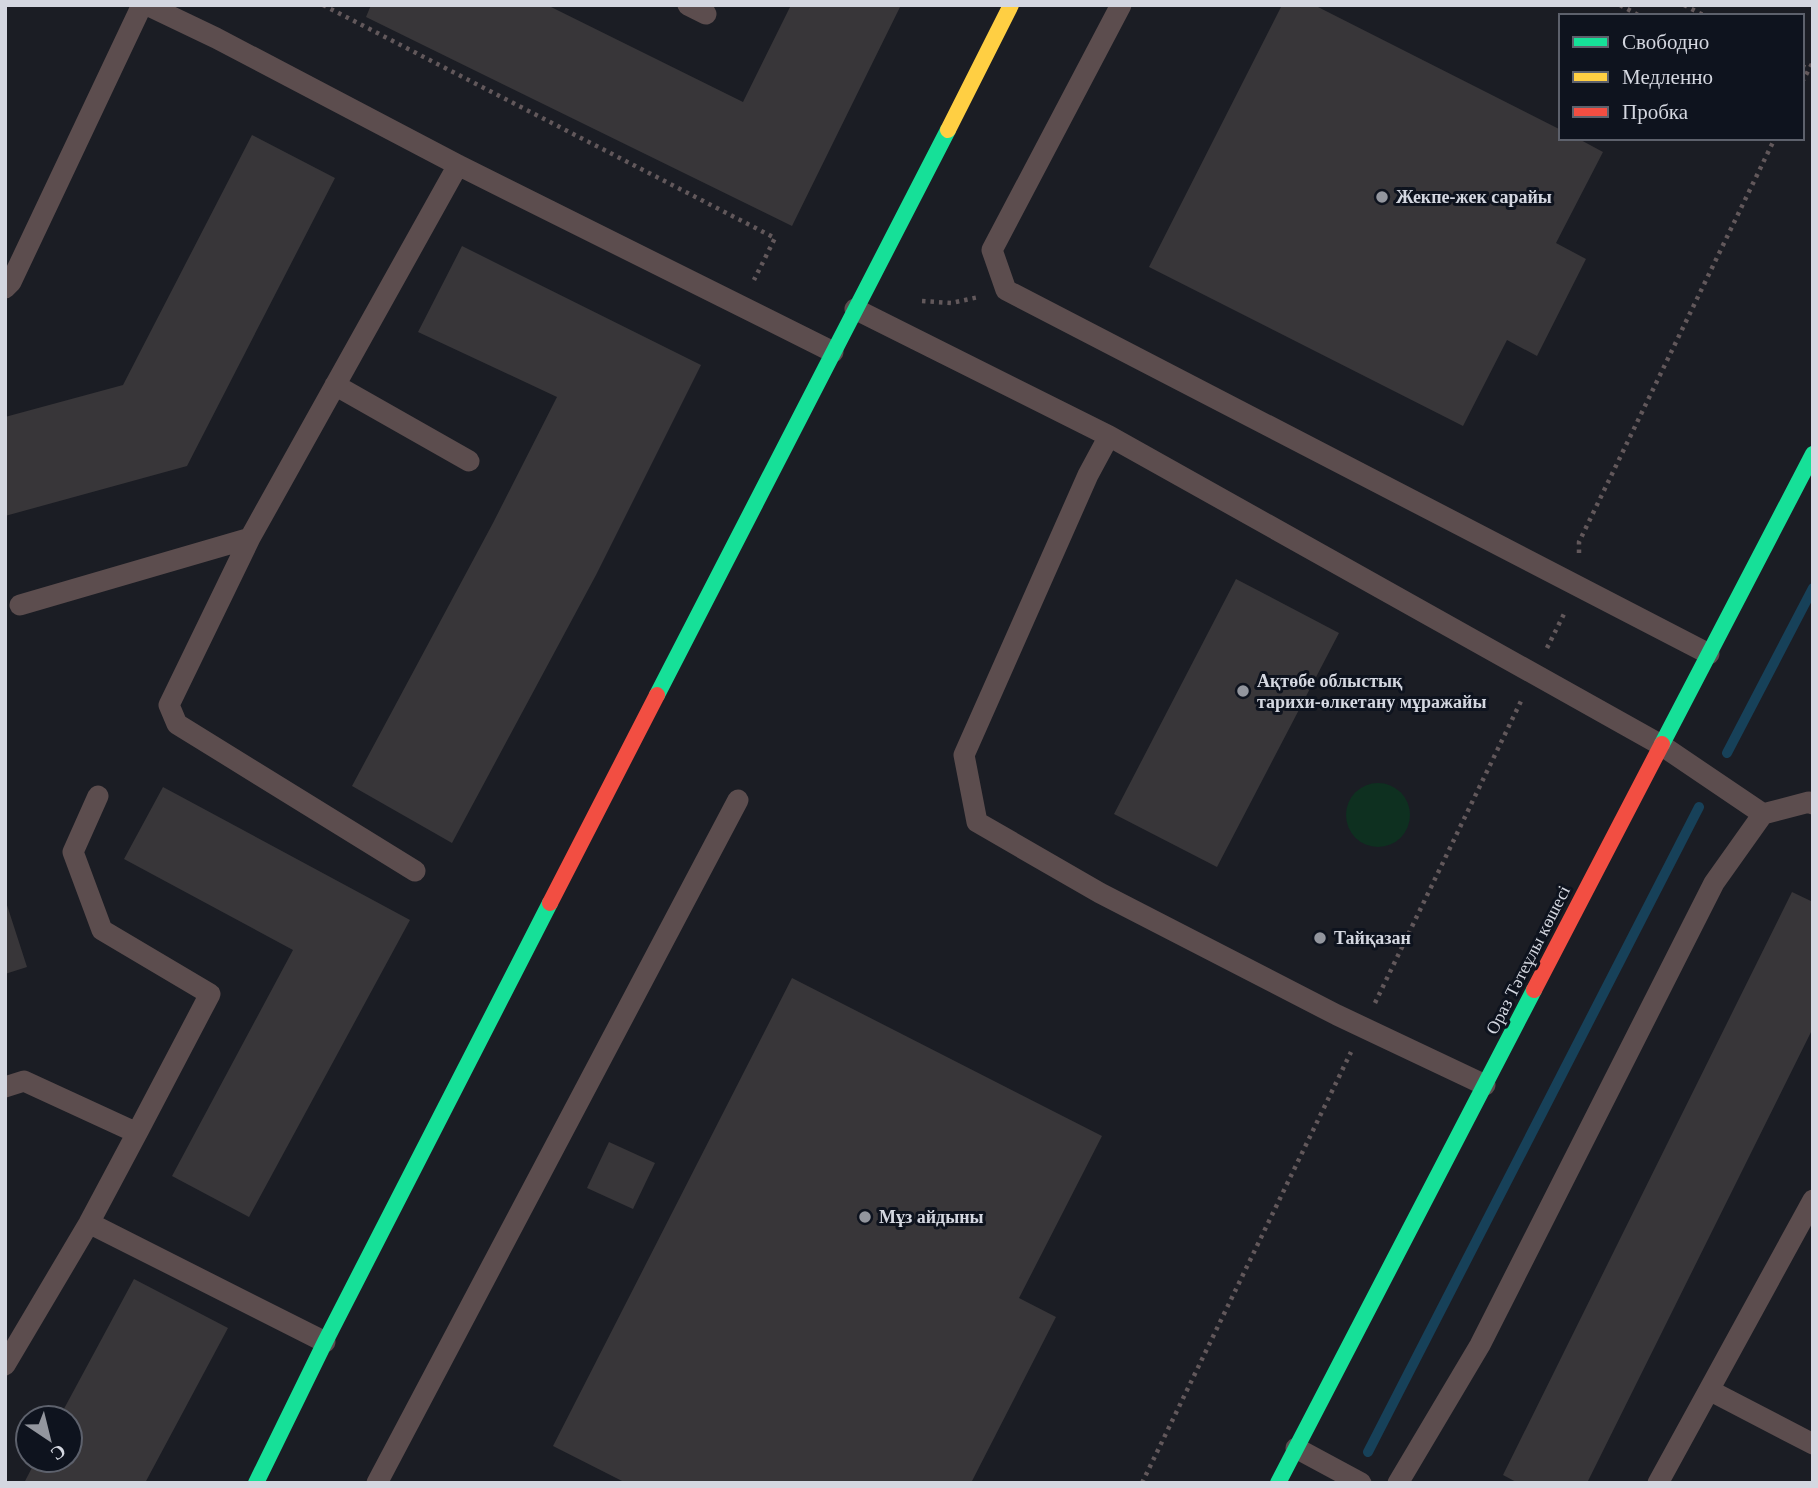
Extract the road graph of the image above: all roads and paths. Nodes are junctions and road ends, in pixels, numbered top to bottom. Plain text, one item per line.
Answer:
1 (142, 5) edge
2 (147, 5) edge
3 (323, 5) edge
4 (1012, 5) edge
5 (1121, 5) edge
6 (1620, 5) edge
7 (1684, 5) edge
8 (1636, 14) edge
9 (1701, 14) edge
10 (1813, 62) edge
11 (1804, 67) edge
12 (1809, 69) junction
13 (1804, 78) edge
14 (1773, 140) edge
15 (458, 165) junction
16 (5, 288) edge
17 (1006, 290) junction
18 (922, 301) dead end
19 (741, 306) junction
20 (855, 309) junction
21 (833, 352) junction
22 (335, 385) junction
23 (1109, 436) junction
24 (1813, 454) edge
25 (469, 461) dead end
26 (250, 538) junction
27 (1578, 586) junction
28 (20, 605) dead end
29 (1709, 654) junction
30 (1534, 674) junction
31 (1661, 745) junction
32 (98, 796) dead end
33 (738, 800) dead end
34 (1813, 804) edge
35 (1763, 814) junction
36 (415, 871) dead end
37 (1363, 1027) junction
38 (1485, 1085) junction
39 (5, 1087) edge
40 (136, 1133) junction
41 (1813, 1200) edge
42 (89, 1223) junction
43 (325, 1342) junction
44 (5, 1365) edge
45 (1709, 1390) junction
46 (1813, 1444) edge
47 (1296, 1448) junction
48 (256, 1483) edge
49 (377, 1483) edge
50 (1142, 1483) edge
51 (1278, 1483) edge
52 (1360, 1483) edge
53 (1398, 1483) edge
54 (1658, 1483) edge

1 - 16 lane
2 - 15 lane
3 - 19 path
4 - 20 street
5 - 17 lane
6 - 8 path
7 - 9 path
10 - 12 path
11 - 12 path
12 - 13 path
14 - 27 path
15 - 19 lane
15 - 22 lane
17 - 18 path
17 - 27 lane
19 - 21 lane
20 - 21 street
20 - 23 lane
21 - 43 street
22 - 25 lane
22 - 26 lane
23 - 30 lane
23 - 37 lane
24 - 29 street, Ораз Тәтеұлы көшесі
26 - 28 lane
26 - 36 lane
27 - 29 lane
27 - 30 path
29 - 31 street, Ораз Тәтеұлы көшесі
30 - 31 lane
30 - 37 path
31 - 35 lane
31 - 38 street, Ораз Тәтеұлы көшесі
32 - 40 lane
33 - 49 lane
34 - 35 lane
35 - 53 lane
37 - 38 lane
37 - 50 path
38 - 47 street, Ораз Тәтеұлы көшесі
39 - 40 lane
40 - 42 lane
41 - 45 lane
42 - 43 lane
42 - 44 lane
43 - 48 street
45 - 46 lane
45 - 54 lane
47 - 51 street, Ораз Тәтеұлы көшесі
47 - 52 lane

